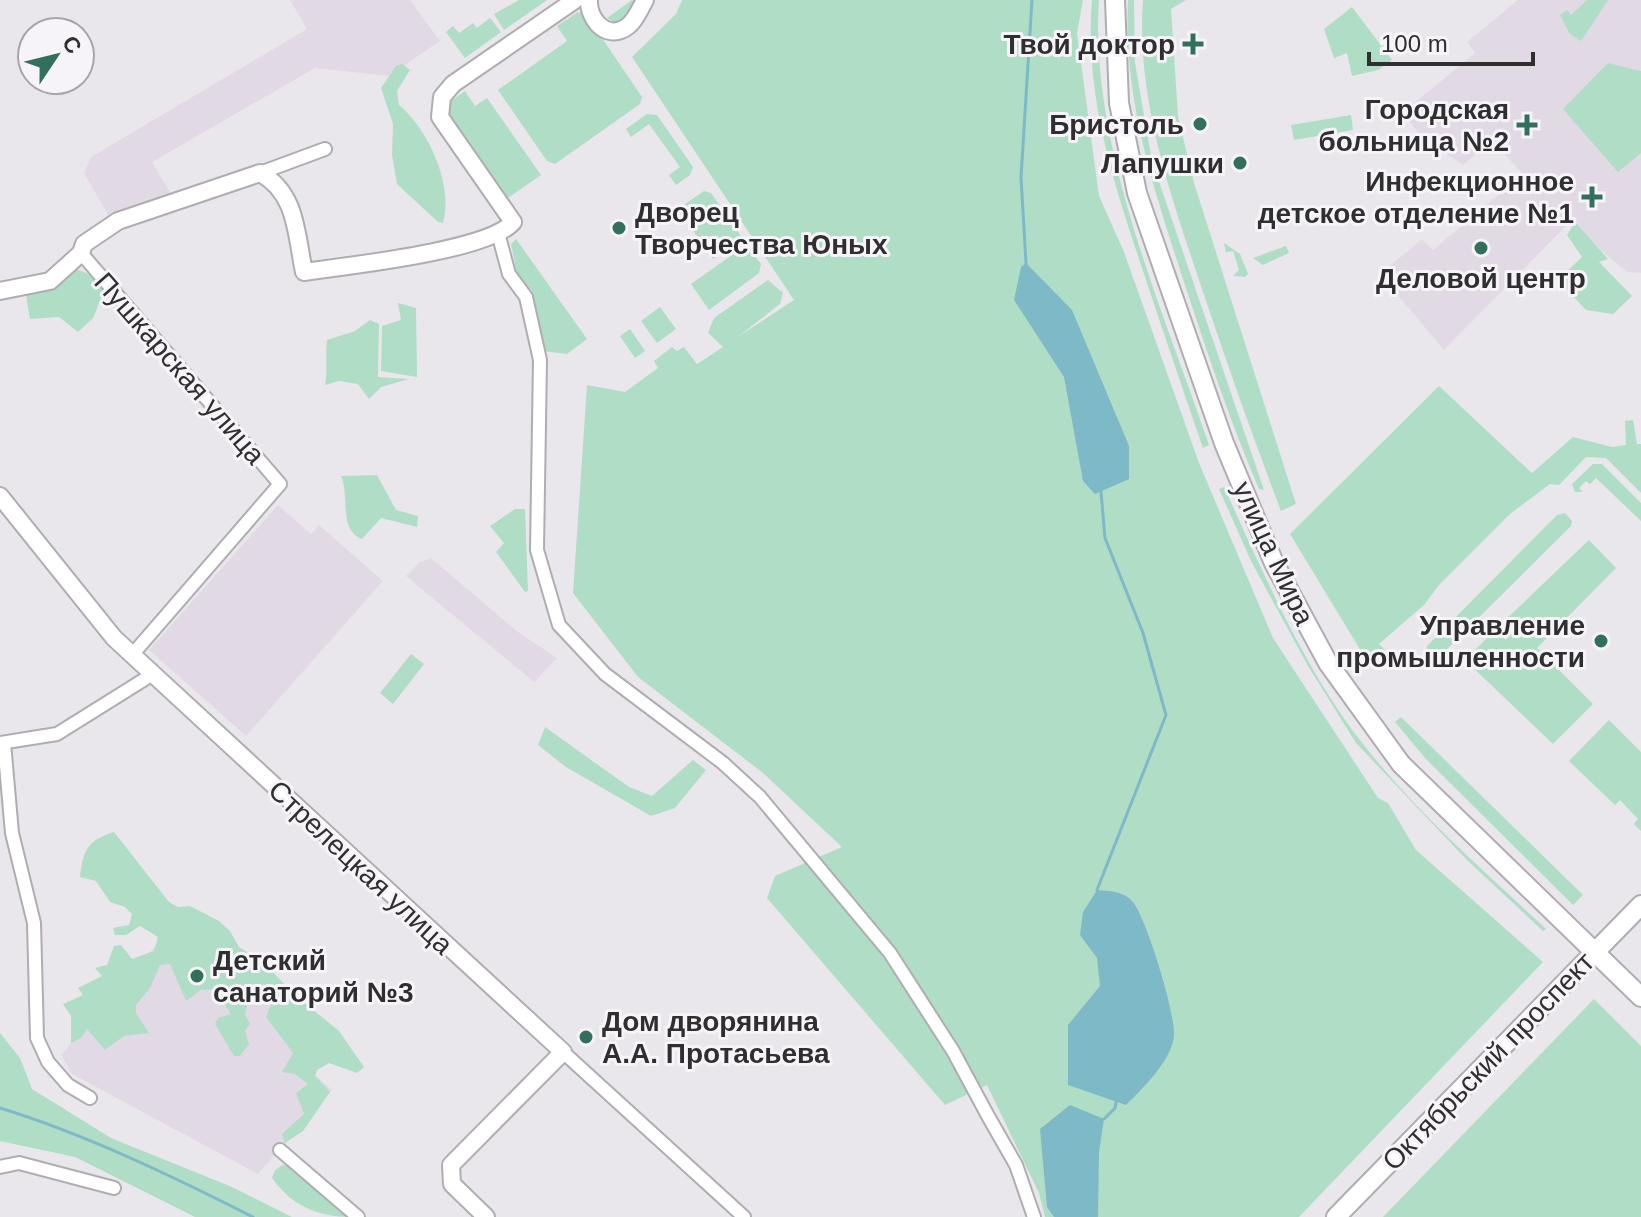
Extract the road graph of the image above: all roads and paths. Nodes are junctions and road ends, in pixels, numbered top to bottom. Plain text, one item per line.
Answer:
1 (575, 0) edge
2 (589, 0) edge
3 (645, 0) edge
4 (1115, 0) edge
5 (325, 149) dead end
6 (260, 173) junction
7 (498, 233) junction
8 (81, 253) junction
9 (0, 291) edge
10 (0, 496) edge
11 (132, 655) junction
12 (153, 674) junction
13 (2, 743) edge
14 (1641, 905) edge
15 (1595, 951) junction
16 (1641, 997) edge
17 (563, 1052) junction
18 (90, 1098) dead end
19 (280, 1150) dead end
20 (0, 1167) edge
21 (114, 1188) dead end
22 (358, 1217) edge
23 (486, 1217) edge
24 (744, 1217) edge
25 (1034, 1217) edge
26 (1336, 1217) edge

1 - 7 street
2 - 3 street
4 - 15 main road, улица Мира
5 - 6 street
6 - 7 street
6 - 8 street, Пушкарская улица
7 - 25 street
8 - 9 street
8 - 11 street, Пушкарская улица
10 - 11 street, Стрелецкая улица
11 - 12 street, Стрелецкая улица
12 - 13 street
12 - 17 street, Стрелецкая улица
13 - 18 street
14 - 15 main road, Октябрьский проспект
15 - 16 main road, улица Мира
15 - 26 main road, Октябрьский проспект
17 - 23 street
17 - 24 street, Стрелецкая улица
19 - 22 street
20 - 21 street

